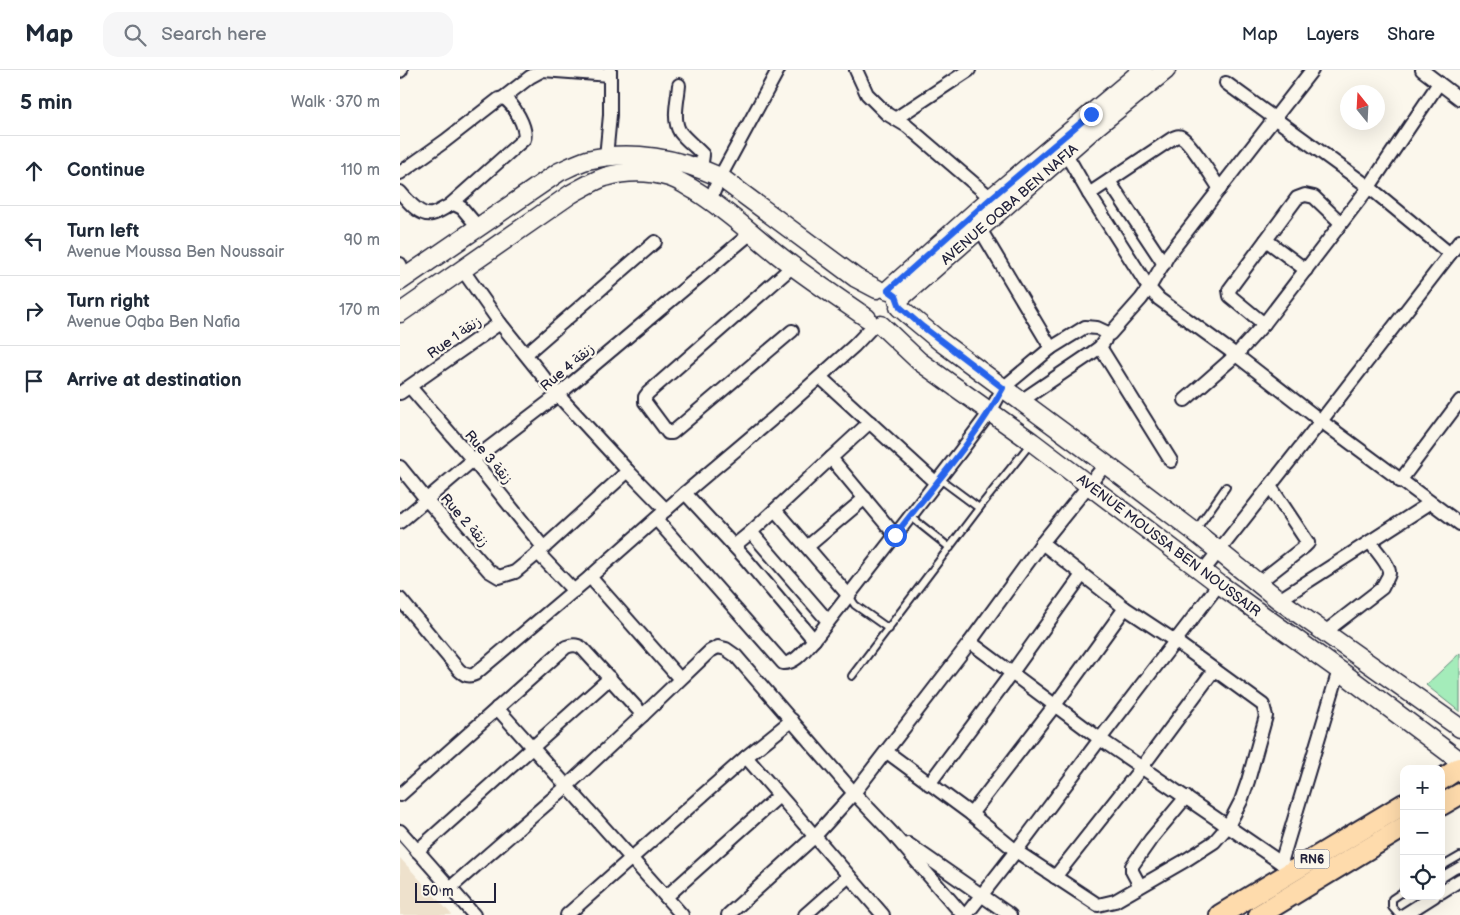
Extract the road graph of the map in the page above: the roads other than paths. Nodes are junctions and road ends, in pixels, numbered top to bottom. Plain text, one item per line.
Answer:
1 (778, 70) edge
2 (856, 70) edge
3 (969, 70) edge
4 (1143, 70) edge
5 (1166, 70) edge
6 (1312, 70) edge
7 (1422, 70) edge
8 (610, 72) edge
9 (1226, 83) dead end
10 (1439, 83) junction
11 (679, 85) dead end
12 (503, 98) junction
13 (1460, 99) edge
14 (1274, 118) junction
15 (896, 119) junction
16 (1066, 154) junction
17 (606, 157) junction
18 (701, 169) junction
19 (400, 173) edge
20 (720, 177) junction
21 (1109, 181) junction
22 (1369, 187) junction
23 (1220, 189) junction
24 (400, 192) edge
25 (1089, 194) junction
26 (991, 198) junction
27 (710, 200) junction
28 (450, 206) junction
29 (1341, 224) junction
30 (478, 227) junction
31 (980, 229) junction
32 (751, 233) junction
33 (1266, 240) junction
34 (1460, 241) edge
35 (655, 242) dead end
36 (1450, 254) junction
37 (1164, 264) junction
38 (793, 266) junction
39 (462, 269) junction
40 (1306, 270) junction
41 (402, 274) edge
42 (1149, 288) junction
43 (891, 296) junction
44 (400, 312) edge
45 (500, 322) junction
46 (874, 322) junction
47 (1264, 324) junction
48 (792, 331) dead end
49 (1110, 334) junction
50 (1100, 347) junction
51 (1050, 348) junction
52 (526, 354) junction
53 (1236, 355) junction
54 (820, 377) junction
55 (1003, 388) junction
56 (405, 390) edge
57 (558, 395) junction
58 (1184, 400) dead end
59 (1021, 401) junction
60 (1460, 401) edge
61 (990, 412) junction
62 (1321, 421) junction
63 (870, 422) junction
64 (1032, 442) junction
65 (832, 458) junction
66 (472, 460) junction
67 (1171, 461) dead end
68 (1104, 465) junction
69 (400, 467) edge
70 (628, 471) junction
71 (938, 481) junction
72 (1400, 481) junction
73 (1090, 485) junction
74 (1270, 486) junction
75 (1226, 487) dead end
76 (685, 493) junction
77 (865, 498) junction
78 (426, 499) junction
79 (1430, 503) junction
80 (979, 508) junction
81 (666, 510) junction
82 (775, 510) junction
83 (910, 516) junction
84 (656, 519) junction
85 (400, 522) edge
86 (1460, 524) edge
87 (751, 532) junction
88 (1195, 532) junction
89 (895, 535) junction
90 (1370, 542) junction
91 (1042, 543) junction
92 (734, 546) junction
93 (807, 548) junction
94 (950, 548) junction
95 (540, 550) junction
96 (1220, 552) junction
97 (1204, 571) junction
98 (1082, 575) junction
99 (590, 577) junction
100 (1258, 583) junction
101 (1219, 584) junction
102 (574, 591) junction
103 (849, 596) junction
104 (1279, 600) junction
105 (402, 607) edge
106 (1125, 608) junction
107 (828, 621) junction
108 (889, 629) junction
109 (1324, 632) junction
110 (814, 640) junction
111 (970, 642) junction
112 (1175, 642) junction
113 (1214, 670) junction
114 (1339, 670) junction
115 (1011, 674) junction
116 (852, 676) dead end
117 (610, 678) junction
118 (680, 679) junction
119 (1055, 705) junction
120 (497, 708) junction
121 (644, 715) junction
122 (792, 720) junction
123 (1460, 728) edge
124 (1100, 738) junction
125 (532, 747) junction
126 (887, 752) junction
127 (746, 758) junction
128 (1460, 765) edge
129 (1142, 767) junction
130 (1445, 777) edge
131 (930, 784) junction
132 (566, 786) junction
133 (854, 793) junction
134 (1460, 794) edge
135 (400, 795) edge
136 (779, 796) junction
137 (1186, 797) junction
138 (1445, 803) edge
139 (1400, 806) edge
140 (971, 814) junction
141 (1228, 826) junction
142 (1400, 829) edge
143 (400, 831) edge
144 (892, 833) junction
145 (814, 837) junction
146 (417, 851) junction
147 (1016, 851) junction
148 (1460, 856) edge
149 (632, 858) junction
150 (1445, 865) edge
151 (1287, 867) junction
152 (849, 876) junction
153 (1055, 877) junction
154 (1460, 880) edge
155 (1140, 886) junction
156 (450, 888) junction
157 (1445, 889) edge
158 (1400, 894) edge
159 (982, 895) junction
160 (666, 897) junction
161 (1428, 900) edge
162 (474, 915) edge
163 (567, 915) edge
164 (682, 915) edge
165 (728, 915) edge
166 (805, 915) edge
167 (883, 915) edge
168 (965, 915) edge
169 (1010, 915) edge
170 (1220, 915) edge
171 (1259, 915) edge
172 (1399, 915) edge
173 (1404, 915) edge

1 - 20 street
2 - 15 street
3 - 15 street
4 - 26 street, AVENUE OQBA BEN NAFIA
5 - 16 street, AVENUE OQBA BEN NAFIA
6 - 14 street
7 - 10 street
8 - 12 street
8 - 17 street
9 - 14 street
10 - 13 street
10 - 22 street
11 - 18 street
12 - 19 street
12 - 28 street
14 - 22 street
14 - 23 street
15 - 26 street
16 - 25 street
16 - 31 street, AVENUE OQBA BEN NAFIA
17 - 18 street, AVENUE MOUSSA BEN NOUSSAIR
17 - 30 street, AVENUE MOUSSA BEN NOUSSAIR
18 - 20 street, AVENUE MOUSSA BEN NOUSSAIR
20 - 27 street
20 - 43 street, AVENUE MOUSSA BEN NOUSSAIR
21 - 23 street
21 - 25 street
21 - 37 street
22 - 29 street
22 - 36 street
23 - 37 street
24 - 28 street
25 - 42 street
26 - 43 street, AVENUE OQBA BEN NAFIA
27 - 32 street, AVENUE MOUSSA BEN NOUSSAIR
27 - 39 street, AVENUE MOUSSA BEN NOUSSAIR
28 - 30 street
29 - 33 street
29 - 40 street
30 - 41 street, AVENUE MOUSSA BEN NOUSSAIR
31 - 43 street, AVENUE OQBA BEN NAFIA
31 - 51 street
32 - 38 street, AVENUE MOUSSA BEN NOUSSAIR
32 - 57 street, Rue 4 زنقة
33 - 40 street
33 - 47 street
34 - 36 street
35 - 52 street
36 - 62 street
37 - 42 street
38 - 46 street, AVENUE MOUSSA BEN NOUSSAIR
38 - 48 street
39 - 44 street, AVENUE MOUSSA BEN NOUSSAIR
39 - 45 street
40 - 47 street
42 - 49 street
42 - 53 street
43 - 46 street
43 - 46 street
43 - 55 street, AVENUE MOUSSA BEN NOUSSAIR
45 - 52 street
45 - 56 street, Rue 1 زنقة
46 - 54 street
46 - 61 street, AVENUE MOUSSA BEN NOUSSAIR
47 - 53 street
49 - 50 street
49 - 51 street
50 - 59 street
50 - 67 street
51 - 55 street
52 - 57 street
53 - 58 street
53 - 62 street
54 - 63 street
54 - 76 street
55 - 59 street, AVENUE MOUSSA BEN NOUSSAIR
55 - 61 street
56 - 66 street, Rue 3 زنقة
57 - 66 street, Rue 4 زنقة
57 - 70 street
59 - 68 street, AVENUE MOUSSA BEN NOUSSAIR
60 - 72 street
61 - 64 street, AVENUE MOUSSA BEN NOUSSAIR
61 - 71 street
62 - 72 street
62 - 74 street
63 - 65 street
63 - 71 street
64 - 73 street, AVENUE MOUSSA BEN NOUSSAIR
64 - 80 lane
65 - 77 street
65 - 82 street
66 - 78 street, Rue 4 زنقة
66 - 95 street, Rue 3 زنقة
68 - 73 street
68 - 88 street, AVENUE MOUSSA BEN NOUSSAIR
69 - 78 street, Rue 2 زنقة
70 - 81 street
70 - 95 street
71 - 80 lane
71 - 83 street
72 - 79 street
73 - 91 street
73 - 97 street, AVENUE MOUSSA BEN NOUSSAIR
74 - 96 street
74 - 100 street
75 - 88 lane
76 - 81 street
76 - 92 street
77 - 89 street
77 - 93 street
78 - 85 street, Rue 4 زنقة
78 - 95 street, Rue 2 زنقة
79 - 86 street
79 - 90 street
80 - 94 lane
81 - 84 street
82 - 87 street
82 - 93 street
83 - 89 street
83 - 94 lane
84 - 99 street
84 - 110 street
87 - 92 street
87 - 107 street
88 - 96 street, AVENUE MOUSSA BEN NOUSSAIR
89 - 103 street
90 - 104 street
90 - 109 street
91 - 98 street
91 - 111 street
92 - 110 street
93 - 103 street
94 - 108 lane
95 - 102 street, Rue 3 زنقة
96 - 97 street
96 - 100 street, AVENUE MOUSSA BEN NOUSSAIR
97 - 101 street, AVENUE MOUSSA BEN NOUSSAIR
98 - 106 street
98 - 115 street
99 - 102 street
99 - 118 street
100 - 104 street, AVENUE MOUSSA BEN NOUSSAIR
101 - 112 street
101 - 114 street, AVENUE MOUSSA BEN NOUSSAIR
102 - 105 street
103 - 107 street
103 - 108 lane
104 - 109 street, AVENUE MOUSSA BEN NOUSSAIR
106 - 112 street
106 - 119 street
107 - 110 street
108 - 116 lane
109 - 123 street, AVENUE MOUSSA BEN NOUSSAIR
111 - 115 street
111 - 126 street
112 - 113 street
112 - 124 street
113 - 129 street
113 - 141 street
114 - 128 street, AVENUE MOUSSA BEN NOUSSAIR
114 - 151 street
115 - 119 street
115 - 131 street
117 - 120 street
117 - 121 street
117 - 125 street
118 - 121 street
118 - 122 street
119 - 124 street
119 - 140 street
120 - 125 street
120 - 135 street
121 - 132 street
122 - 127 street
122 - 133 street
124 - 129 street
124 - 147 street
125 - 132 street
125 - 146 street
126 - 131 street
126 - 133 street
127 - 136 street
127 - 149 street
128 - 130 main road
129 - 137 street
129 - 153 street
131 - 140 street
132 - 149 street
132 - 156 street
133 - 144 street
133 - 145 street
134 - 138 main road
136 - 145 street
136 - 160 street
137 - 141 street
137 - 155 street
139 - 151 main road, RN6
140 - 147 street
141 - 151 street
141 - 155 street
142 - 171 main road, RN6
143 - 146 street
144 - 159 street
144 - 168 street
145 - 152 street
145 - 165 street
146 - 156 street
147 - 153 street
147 - 159 street
148 - 150 lane
149 - 160 street
149 - 163 street
151 - 170 main road, RN6
152 - 166 street
152 - 167 street
153 - 155 street
154 - 157 street
156 - 162 street
158 - 172 lane
159 - 168 street
159 - 169 street
160 - 164 street
161 - 173 street

